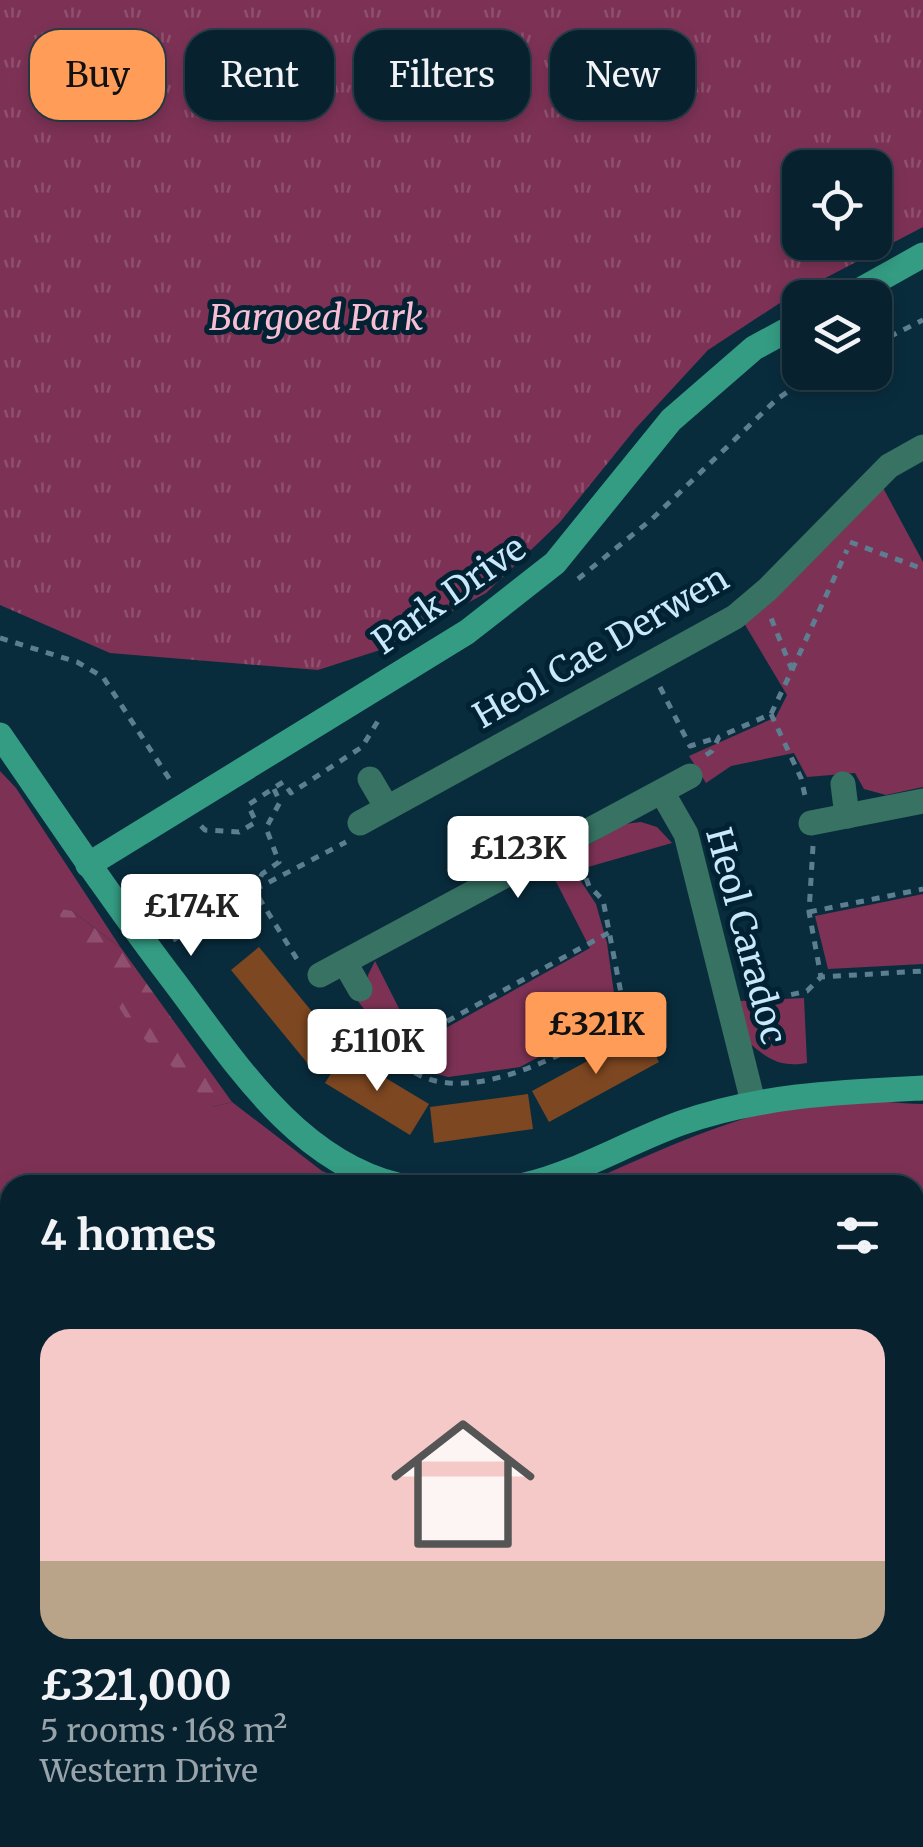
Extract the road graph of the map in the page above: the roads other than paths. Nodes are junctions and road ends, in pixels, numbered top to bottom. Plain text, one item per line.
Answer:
1 (923, 255) edge
2 (878, 280) edge
3 (782, 333) edge
4 (923, 447) edge
5 (0, 735) edge
6 (690, 776) road end
7 (370, 780) dead end
8 (843, 784) dead end
9 (662, 792) junction
10 (923, 801) edge
11 (387, 808) junction
12 (847, 816) junction
13 (360, 822) dead end
14 (811, 823) dead end
15 (88, 865) junction
16 (345, 962) junction
17 (320, 975) road end
18 (359, 1000) road end
19 (923, 1088) edge
20 (753, 1102) junction
21 (372, 1175) edge
22 (562, 1175) edge

1 - 2 street
3 - 15 street, Park Drive
4 - 11 street, Heol Cae Derwen
5 - 15 street
6 - 9 street
7 - 11 street
8 - 12 street
9 - 16 street
9 - 20 street, Heol Caradoc
10 - 12 street
11 - 13 street, Heol Cae Derwen
12 - 14 street
15 - 21 street
16 - 17 street
16 - 18 street
19 - 20 street
20 - 22 street

